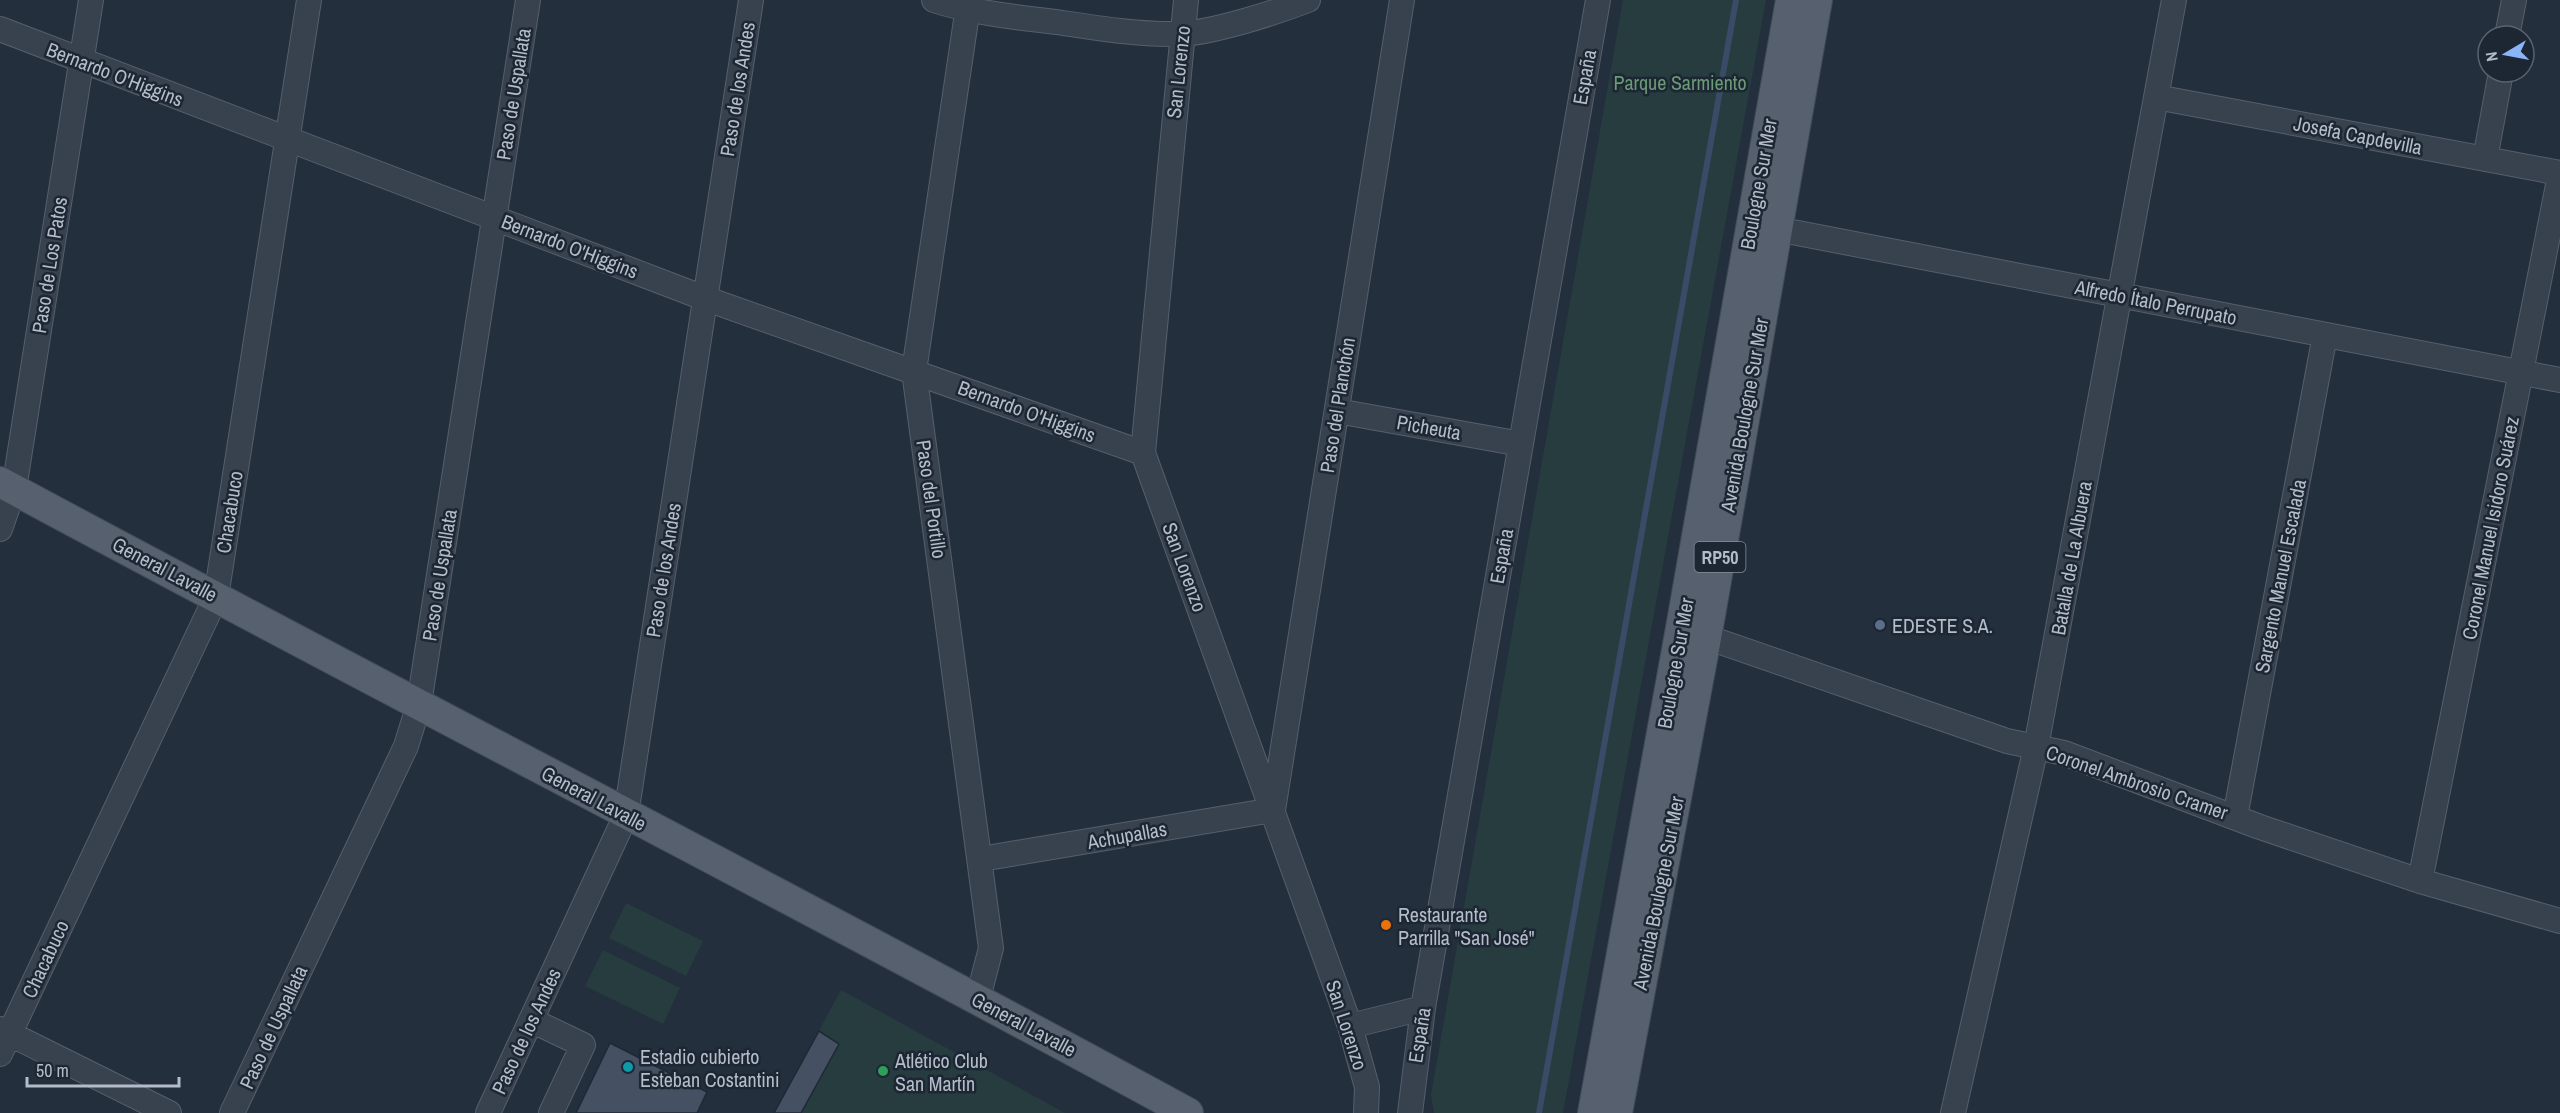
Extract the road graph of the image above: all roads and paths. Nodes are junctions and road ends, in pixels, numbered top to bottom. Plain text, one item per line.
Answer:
1 (91, 0) edge
2 (309, 0) edge
3 (528, 0) edge
4 (751, 0) edge
5 (934, 0) edge
6 (1186, 0) edge
7 (1308, 0) edge
8 (1402, 0) edge
9 (1598, 0) edge
10 (1791, 0) edge
11 (1816, 0) edge
12 (2174, 0) edge
13 (2514, 0) edge
14 (968, 5) edge
15 (2509, 24) edge
16 (0, 29) edge
17 (1181, 34) junction
18 (82, 61) junction
19 (2499, 84) edge
20 (2156, 97) junction
21 (287, 140) junction
22 (2485, 159) junction
23 (2560, 174) edge
24 (494, 217) junction
25 (1764, 227) junction
26 (2119, 295) junction
27 (704, 298) junction
28 (2325, 335) junction
29 (914, 371) junction
30 (2521, 373) junction
31 (2560, 380) edge
32 (1336, 411) junction
33 (1521, 444) junction
34 (1143, 453) junction
35 (7, 485) edge
36 (0, 529) edge
37 (216, 597) junction
38 (1693, 633) junction
39 (419, 704) junction
40 (2036, 747) junction
41 (1273, 810) junction
42 (626, 815) junction
43 (2235, 817) junction
44 (981, 859) junction
45 (2420, 881) junction
46 (2560, 921) edge
47 (978, 998) junction
48 (1423, 1008) junction
49 (531, 1020) junction
50 (1350, 1026) junction
51 (3, 1039) edge
52 (169, 1113) edge
53 (232, 1113) edge
54 (488, 1113) edge
55 (551, 1113) edge
56 (1188, 1113) edge
57 (1366, 1113) edge
58 (1410, 1113) edge
59 (1593, 1113) edge
60 (1617, 1113) edge
61 (1953, 1113) edge

1 - 18 street, Paso de Los Patos
2 - 21 street, Chacabuco
3 - 24 street, Paso de Uspallata
4 - 27 street, Paso de los Andes
5 - 14 street
6 - 17 street, San Lorenzo
7 - 17 street
8 - 32 street, Paso del Planchón
9 - 33 street, España
10 - 25 main road, Boulogne Sur Mer / RP50
11 - 25 main road, Avenida Boulogne Sur Mer / RP50
12 - 20 street, Batalla de La Albuera
13 - 15 street
14 - 17 street
14 - 29 street, Paso del Portillo
16 - 18 street, Bernardo O'Higgins
17 - 34 street, San Lorenzo
18 - 21 street, Bernardo O'Higgins
18 - 35 street, Paso de Los Patos
19 - 22 street
20 - 22 street, Josefa Capdevilla
20 - 26 street, Batalla de La Albuera
21 - 24 street, Bernardo O'Higgins
21 - 37 street, Chacabuco
22 - 23 street, Josefa Capdevilla
23 - 30 street, Coronel Manuel Isidoro Suárez
24 - 27 street, Bernardo O'Higgins
24 - 39 street, Paso de Uspallata
25 - 26 street, Alfredo Ítalo Perrupato
25 - 38 main road, Avenida Boulogne Sur Mer / RP50
26 - 28 street, Alfredo Ítalo Perrupato
26 - 40 street, Batalla de La Albuera
27 - 29 street, Bernardo O'Higgins
27 - 42 street, Paso de los Andes
28 - 30 street, Alfredo Ítalo Perrupato
28 - 43 street, Sargento Manuel Escalada
29 - 34 street, Bernardo O'Higgins
29 - 44 street, Paso del Portillo
30 - 31 street, Alfredo Ítalo Perrupato
30 - 45 street, Coronel Manuel Isidoro Suárez
32 - 33 street, Picheuta
32 - 41 street, Paso del Planchón
33 - 48 street, España
34 - 41 street, San Lorenzo
35 - 36 street, Paso de Los Patos
35 - 37 main road, General Lavalle
37 - 39 main road, General Lavalle
37 - 51 street, Chacabuco
38 - 40 street, Coronel Ambrosio Cramer
38 - 59 main road, Boulogne Sur Mer / RP50
38 - 60 main road, Avenida Boulogne Sur Mer / RP50
39 - 42 main road, General Lavalle
39 - 53 street, Paso de Uspallata
40 - 43 street, Coronel Ambrosio Cramer
40 - 61 street, Batalla de La Albuera
41 - 44 street, Achupallas
41 - 50 street, San Lorenzo
42 - 47 main road, General Lavalle
42 - 49 street, Paso de los Andes
43 - 45 street, Coronel Ambrosio Cramer
44 - 47 street, Paso del Portillo
45 - 46 street, Coronel Ambrosio Cramer
47 - 56 main road, General Lavalle
48 - 50 street
48 - 58 street, España
49 - 54 street, Paso de los Andes
49 - 55 street
50 - 57 street, San Lorenzo
51 - 52 street

